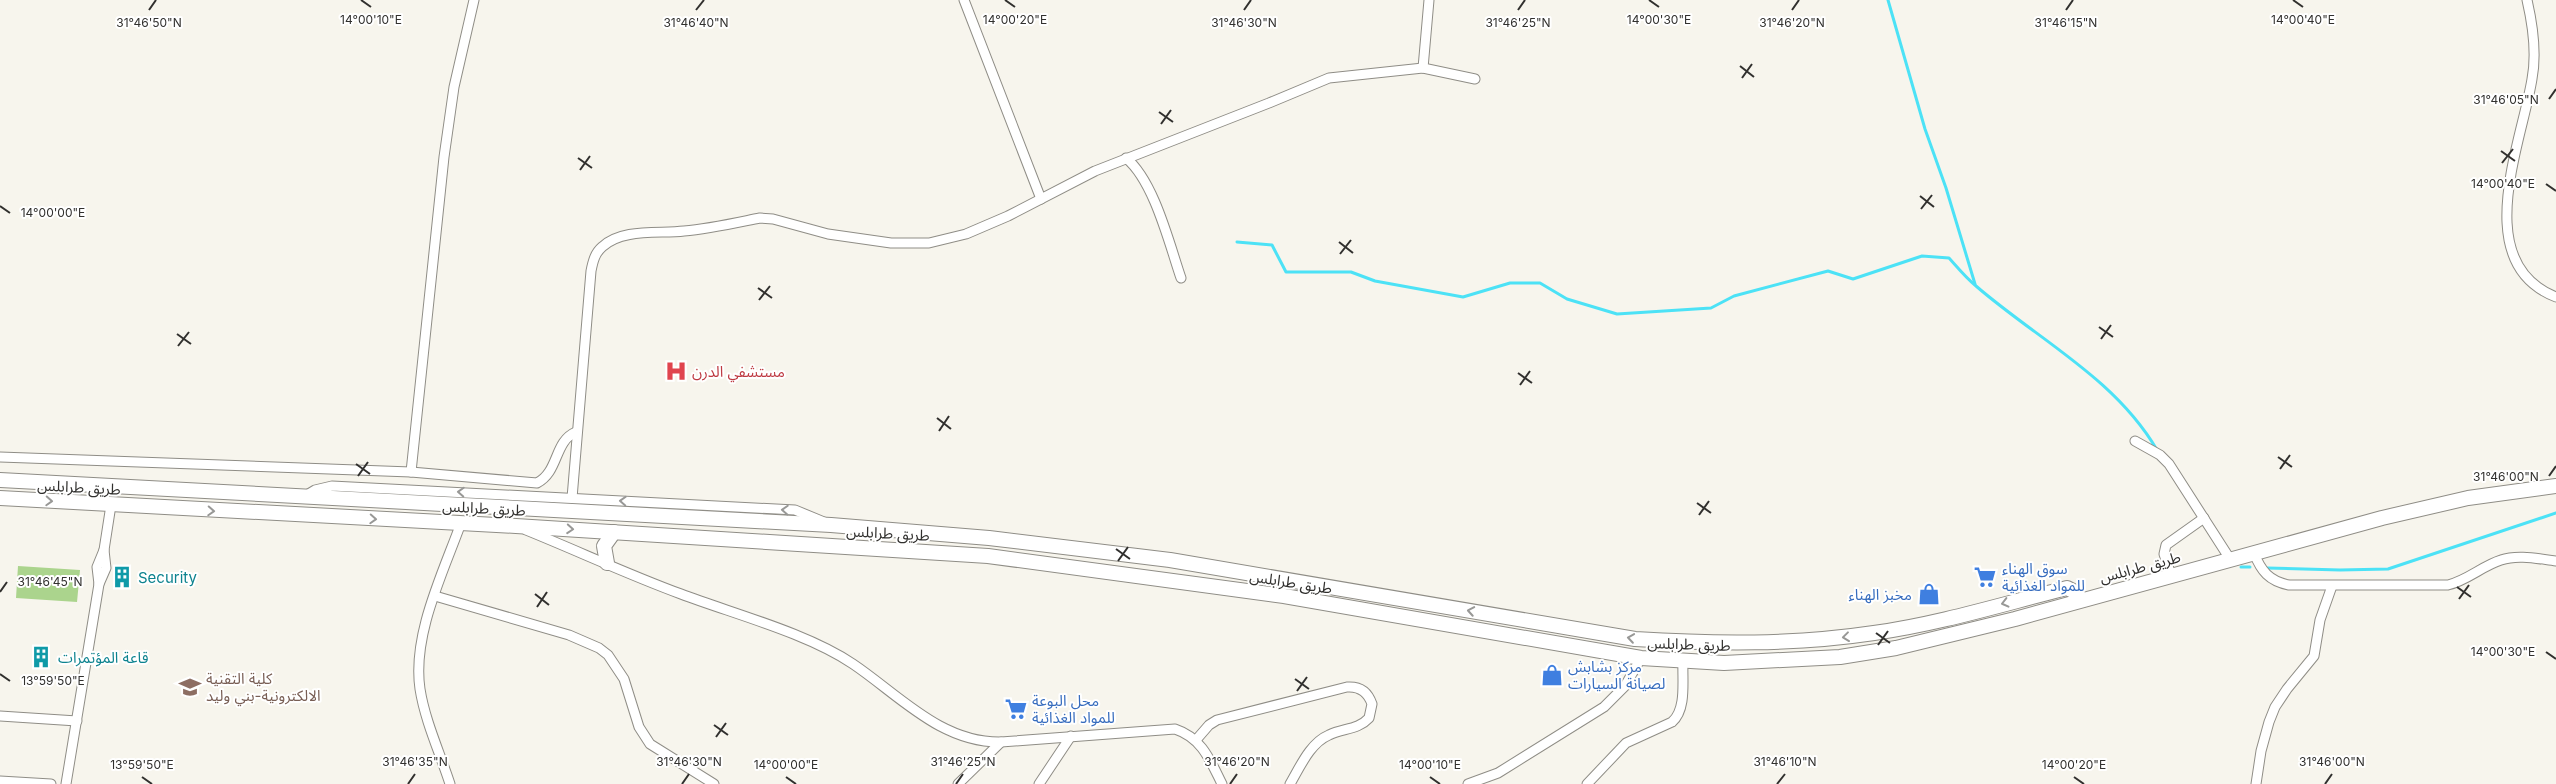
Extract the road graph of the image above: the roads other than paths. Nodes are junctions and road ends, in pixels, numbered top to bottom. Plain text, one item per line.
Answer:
1 (474, 0) edge
2 (964, 0) edge
3 (1429, 0) edge
4 (2527, 0) edge
5 (1423, 68) junction
6 (1475, 79) dead end
7 (1126, 158) junction
8 (1041, 199) junction
9 (1181, 278) dead end
10 (2556, 297) edge
11 (576, 432) junction
12 (2135, 441) dead end
13 (0, 457) edge
14 (411, 472) junction
15 (0, 480) edge
16 (2556, 486) edge
17 (304, 497) junction
18 (0, 498) edge
19 (572, 498) junction
20 (111, 505) junction
21 (2204, 518) junction
22 (461, 523) junction
23 (831, 525) junction
24 (516, 526) junction
25 (614, 532) junction
26 (2254, 553) junction
27 (2230, 560) junction
28 (2556, 561) edge
29 (607, 563) junction
30 (2171, 575) junction
31 (2332, 586) junction
32 (435, 596) junction
33 (2082, 600) junction
34 (1641, 658) junction
35 (1683, 661) junction
36 (0, 716) edge
37 (76, 721) junction
38 (1071, 736) junction
39 (1196, 740) junction
40 (1001, 742) junction
41 (0, 781) edge
42 (51, 784) edge
43 (66, 784) edge
44 (450, 784) edge
45 (714, 784) edge
46 (958, 784) edge
47 (1039, 784) edge
48 (1222, 784) edge
49 (1290, 784) edge
50 (1468, 784) edge
51 (1587, 784) edge
52 (2256, 784) edge

1 - 14 street
2 - 8 street
3 - 5 street
4 - 10 street
5 - 6 street
5 - 7 street
7 - 8 street
7 - 9 street
8 - 11 street
11 - 14 street
11 - 19 street
12 - 21 street
13 - 14 street
15 - 17 highway
16 - 26 highway, طريق طرابلس
19 -> 17 street
17 - 23 highway
18 -> 20 highway, طريق طرابلس
23 -> 19 street
20 -> 22 highway, طريق طرابلس
20 - 37 street
21 - 27 street
21 - 30 street
22 - 24 highway, طريق طرابلس
22 - 32 street
33 -> 23 highway
24 -> 25 highway, طريق طرابلس
24 - 29 street
25 - 29 highway
25 - 34 highway, طريق طرابلس
26 - 27 highway, طريق طرابلس
26 - 31 street
27 - 30 highway, طريق طرابلس
28 - 31 street
29 - 40 street
30 - 33 highway, طريق طرابلس
31 - 52 street
32 - 44 street
32 - 45 street
33 - 35 highway, طريق طرابلس
34 - 35 highway, طريق طرابلس
34 - 50 street
35 - 51 street
36 - 37 street
37 - 43 street
38 - 39 street
38 - 40 street
38 - 47 street
39 - 48 street
39 - 49 street
40 - 46 street
41 - 42 street

